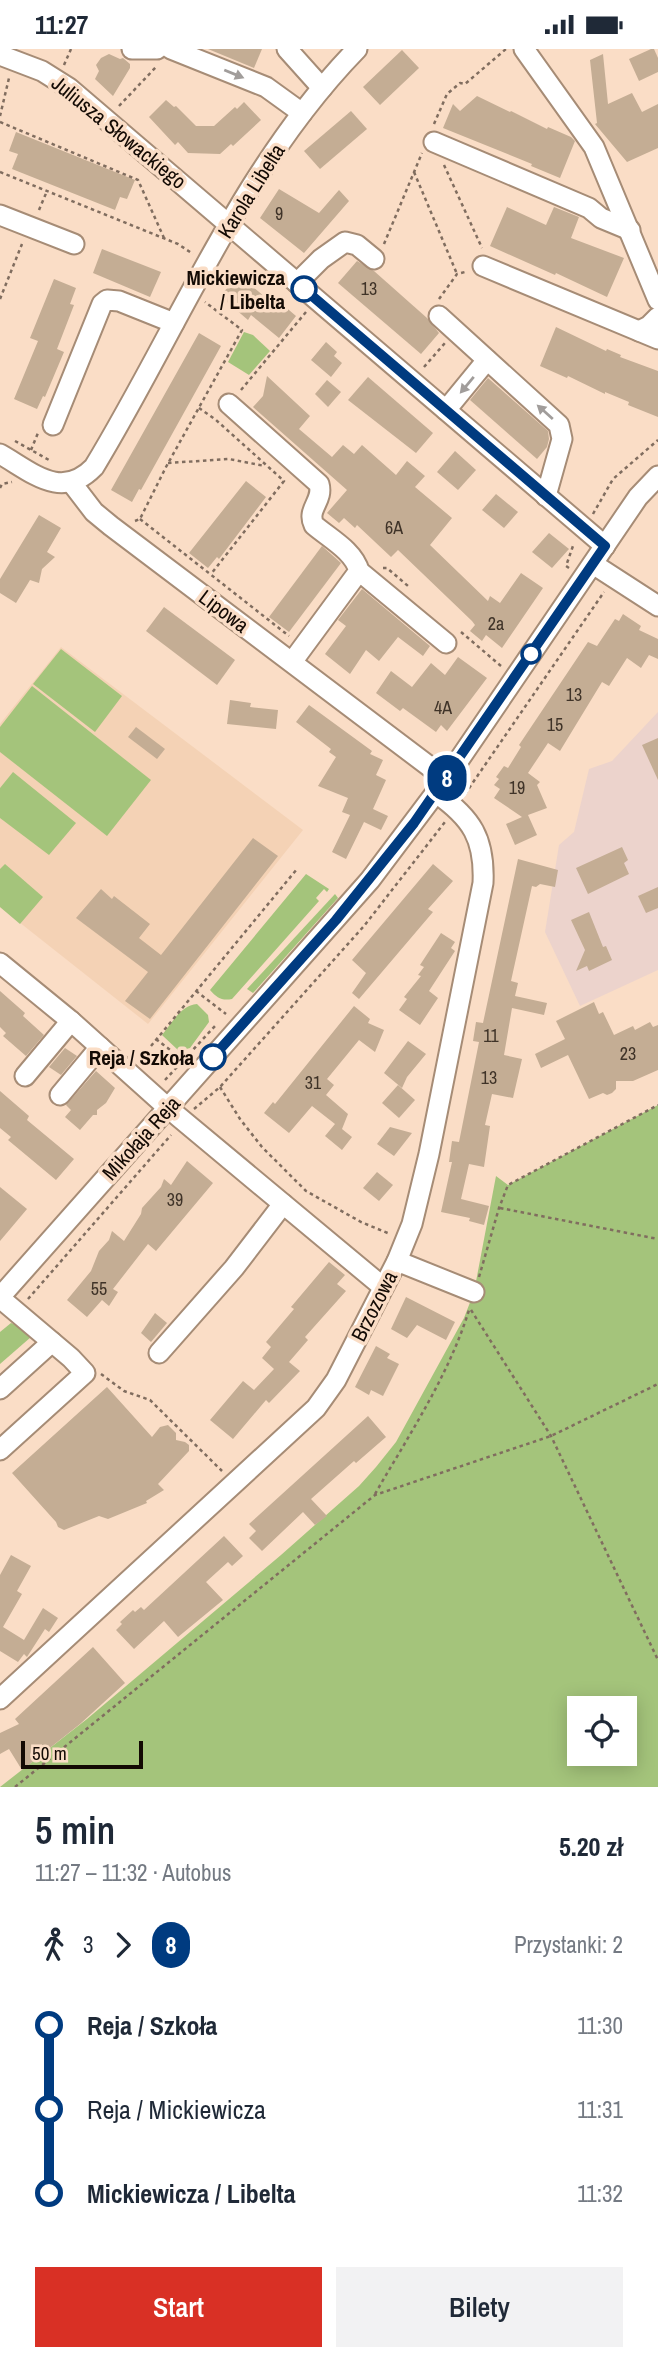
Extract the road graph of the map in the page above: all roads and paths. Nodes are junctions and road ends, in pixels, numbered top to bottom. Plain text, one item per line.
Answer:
1 (71, 49) edge
2 (132, 49) edge
3 (157, 49) edge
4 (171, 49) edge
5 (287, 49) edge
6 (357, 49) edge
7 (506, 49) edge
8 (524, 49) edge
9 (6, 56) edge
10 (63, 68) dead end
11 (322, 88) junction
12 (115, 111) dead end
13 (302, 113) junction
14 (0, 116) edge
15 (0, 122) edge
16 (432, 138) junction
17 (0, 172) edge
18 (414, 172) junction
19 (612, 186) junction
20 (47, 191) junction
21 (589, 208) junction
22 (0, 215) edge
23 (229, 224) junction
24 (28, 227) junction
25 (629, 230) junction
26 (164, 238) junction
27 (74, 244) dead end
28 (373, 259) joint
29 (478, 263) junction
30 (206, 265) junction
31 (457, 274) junction
32 (298, 283) junction
33 (192, 291) junction
34 (0, 299) edge
35 (317, 299) junction
36 (658, 300) edge
37 (436, 310) joint
38 (658, 317) edge
39 (174, 323) junction
40 (639, 331) junction
41 (452, 335) dead end
42 (658, 339) edge
43 (487, 360) junction
44 (422, 369) dead end
45 (199, 408) junction
46 (446, 410) junction
47 (223, 412) junction
48 (53, 425) dead end
49 (658, 440) edge
50 (5, 446) edge
51 (51, 461) dead end
52 (168, 463) junction
53 (269, 467) junction
54 (658, 476) edge
55 (71, 482) junction
56 (546, 496) junction
57 (140, 519) junction
58 (133, 522) dead end
59 (583, 528) junction
60 (605, 546) junction
61 (359, 571) junction
62 (588, 571) junction
63 (211, 574) junction
64 (614, 577) junction
65 (658, 606) edge
66 (446, 643) dead end
67 (298, 655) junction
68 (549, 660) dead end
69 (555, 665) junction
70 (441, 786) junction
71 (456, 808) junction
72 (297, 869) dead end
73 (0, 963) edge
74 (196, 991) junction
75 (226, 1014) dead end
76 (71, 1021) junction
77 (156, 1039) junction
78 (151, 1046) dead end
79 (100, 1047) junction
80 (183, 1060) dead end
81 (25, 1076) dead end
82 (220, 1087) junction
83 (60, 1095) dead end
84 (658, 1105) edge
85 (168, 1108) junction
86 (184, 1121) junction
87 (283, 1204) junction
88 (499, 1207) junction
89 (393, 1236) dead end
90 (658, 1239) edge
91 (397, 1261) junction
92 (383, 1287) junction
93 (474, 1292) joint
94 (0, 1297) edge
95 (17, 1312) junction
96 (52, 1342) junction
97 (159, 1353) dead end
98 (85, 1373) junction
99 (658, 1384) edge
100 (0, 1389) edge
101 (551, 1436) junction
102 (0, 1450) edge
103 (234, 1484) junction
104 (375, 1495) junction
105 (658, 1660) edge
106 (0, 1699) edge
107 (15, 1787) edge

1 - 10 path
2 - 3 street
4 - 12 path
4 -> 13 street
5 - 11 street
6 - 11 street, Karola Libelta
7 - 16 path
8 - 19 street
9 - 14 path
9 - 23 street, Juliusza Słowackiego
11 - 13 street, Karola Libelta
13 - 23 street, Karola Libelta
15 - 26 path
16 - 18 path
16 - 21 street
16 - 29 path
17 - 20 path
18 - 28 path
18 - 31 path
19 - 21 street
19 - 25 street
20 - 24 path
20 - 26 path
21 - 25 street
22 - 24 street
23 - 30 street, Karola Libelta
23 - 32 street, Juliusza Słowackiego
24 - 27 street
24 - 34 path
25 - 36 street
26 - 30 path
28 - 32 street
29 - 31 path
29 - 40 street
30 - 33 street, Karola Libelta
31 - 37 path
32 - 35 street, Juliusza Słowackiego
33 - 39 street, Karola Libelta
33 - 45 path
35 - 46 street, Juliusza Słowackiego
35 - 47 path
37 - 43 street
38 - 40 street
39 - 48 street
39 - 55 street, Karola Libelta
40 - 42 street
41 - 44 path
43 -> 46 street
56 -> 43 street
45 - 47 path
45 - 52 path
46 - 56 street, Juliusza Słowackiego
47 - 53 path
47 - 61 street
49 - 59 path
50 - 51 path
50 - 55 street
52 - 53 path
52 - 57 path
53 - 63 path
54 - 60 street, Mikołaja Reja
55 - 67 street, Lipowa
56 - 59 street, Juliusza Słowackiego
57 - 58 path
57 - 63 path
59 - 60 street, Juliusza Słowackiego
59 - 62 path
60 - 62 street, Mikołaja Reja
61 - 66 street
61 - 67 street
62 - 64 street
62 - 70 street, Mikołaja Reja
63 - 67 path
64 - 65 street
64 - 69 path
67 - 70 street, Lipowa
68 - 69 path
69 - 71 path
70 - 71 street, Brzozowa
70 - 85 street, Mikołaja Reja
71 - 82 path
71 - 91 street, Brzozowa
72 - 74 path
73 - 76 street
74 - 75 path
74 - 77 path
76 - 79 street
76 - 81 street
77 - 78 path
77 - 80 path
79 - 83 street
79 - 85 street
82 - 86 path
82 - 89 path
84 - 88 path
85 - 86 street
85 - 94 street, Mikołaja Reja
86 - 87 street
86 - 95 path
87 - 92 street
87 - 97 street
88 - 90 path
88 - 93 path
91 - 92 street, Brzozowa
91 - 93 street
92 - 103 street, Brzozowa
94 - 95 street
95 - 96 street
96 - 98 street
96 - 100 street
98 - 102 street
98 - 103 path
99 - 101 path
101 - 104 path
101 - 104 path
101 - 105 path
103 - 106 street, Brzozowa
104 - 107 path

